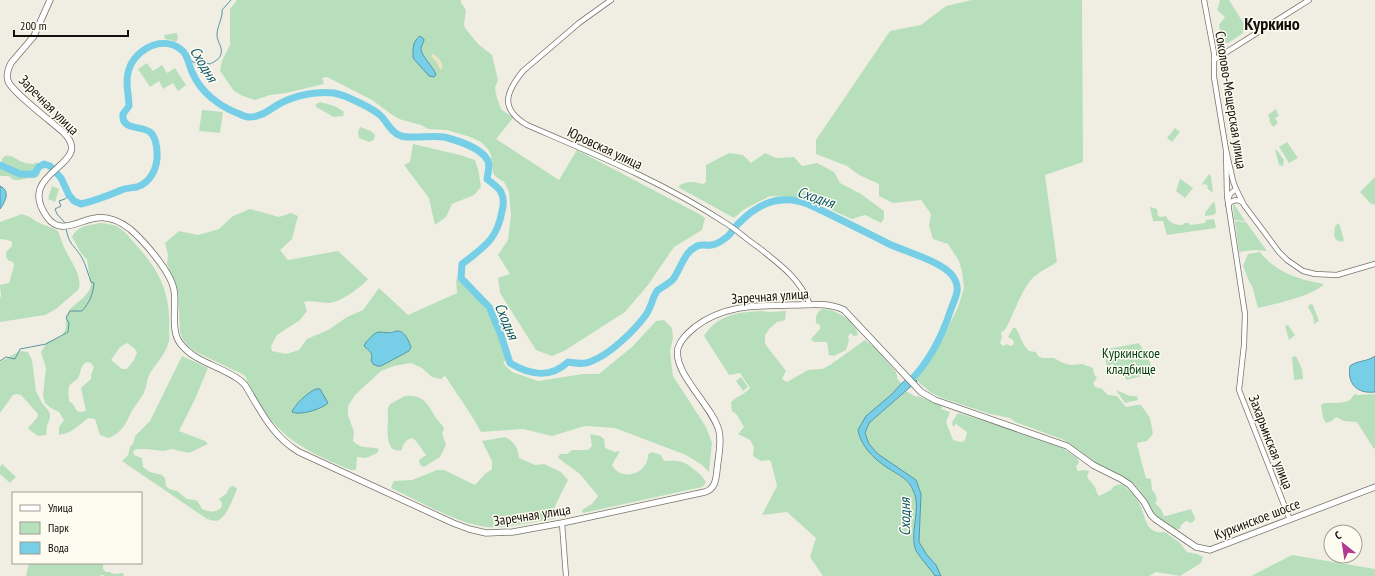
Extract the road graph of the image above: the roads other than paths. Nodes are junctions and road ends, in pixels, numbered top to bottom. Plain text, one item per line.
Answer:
1 (50, 0) edge
2 (611, 0) edge
3 (1204, 0) edge
4 (1309, 0) edge
5 (1214, 60) junction
6 (1226, 150) junction
7 (1236, 189) junction
8 (1228, 205) junction
9 (1244, 205) junction
10 (1375, 264) edge
11 (810, 305) junction
12 (908, 380) joint
13 (1375, 487) edge
14 (1290, 520) junction
15 (562, 524) junction
16 (566, 576) edge

1 - 15 main road, Заречная улица
2 - 11 street, Юровская улица
3 - 5 street, Соколово-Мещерская улица
4 - 5 street
5 - 6 street, Соколово-Мещерская улица
6 - 7 street, Соколово-Мещерская улица
6 - 8 street, Захарьинская улица
7 - 8 street
7 - 9 street, Соколово-Мещерская улица
8 - 9 street
8 - 14 street, Захарьинская улица
9 - 10 street, Соколово-Мещерская улица
11 - 12 main road, Заречная улица
11 - 15 main road, Заречная улица
12 - 14 main road, Куркинское шоссе
13 - 14 main road, Куркинское шоссе
15 - 16 street

